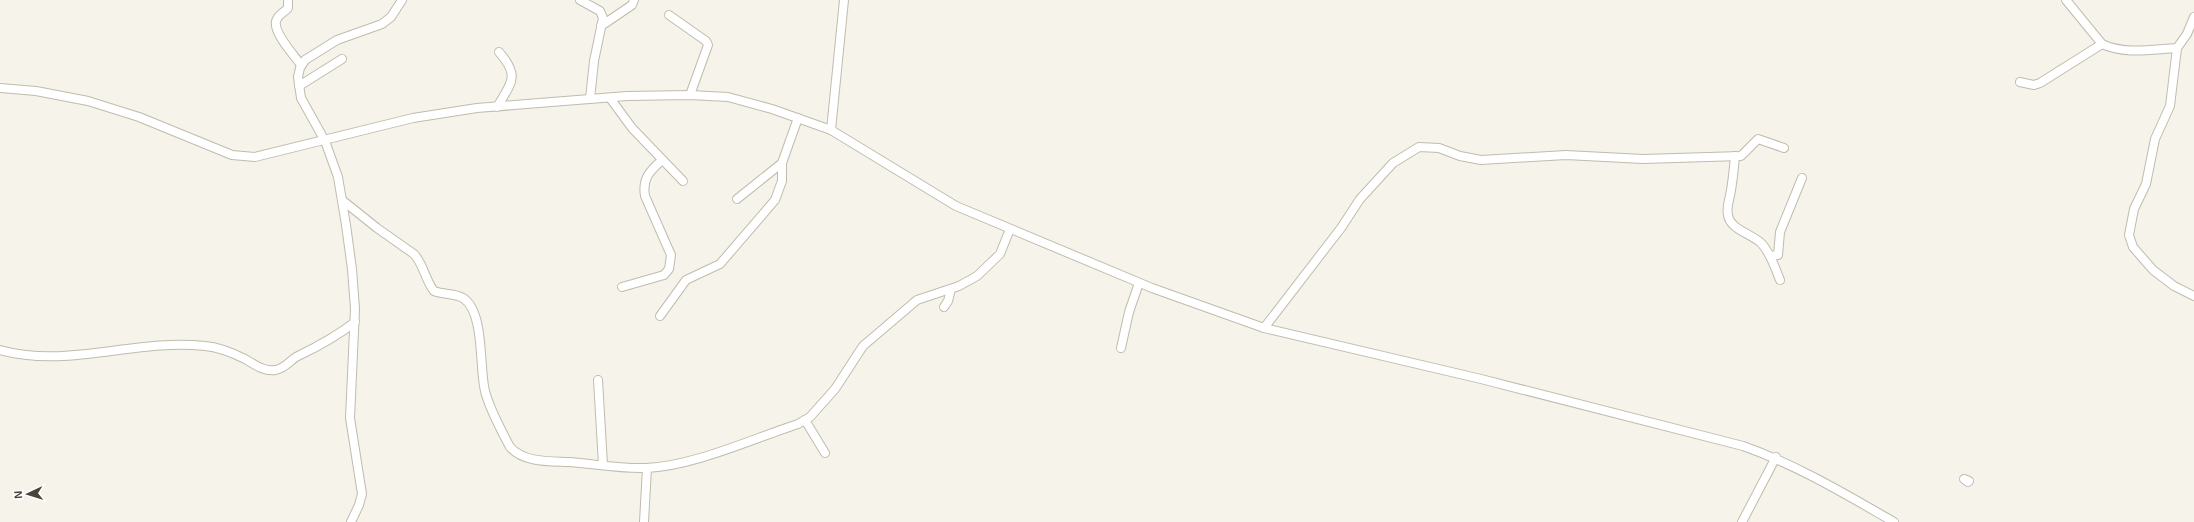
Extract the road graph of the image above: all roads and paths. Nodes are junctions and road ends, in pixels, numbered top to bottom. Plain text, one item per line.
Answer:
1 (402, 0) edge
2 (580, 0) edge
3 (634, 0) edge
4 (844, 0) edge
5 (2066, 0) edge
6 (288, 1) dead end
7 (669, 15) dead end
8 (2194, 17) edge
9 (601, 26) junction
10 (2102, 44) junction
11 (2177, 48) junction
12 (499, 52) dead end
13 (342, 59) dead end
14 (301, 65) junction
15 (2020, 82) dead end
16 (299, 86) junction
17 (0, 88) edge
18 (690, 95) junction
19 (610, 98) junction
20 (590, 99) junction
21 (498, 107) junction
22 (798, 118) junction
23 (831, 130) junction
24 (325, 141) junction
25 (1784, 148) dead end
26 (1735, 156) junction
27 (662, 160) junction
28 (782, 162) junction
29 (1802, 178) dead end
30 (683, 181) dead end
31 (737, 199) dead end
32 (342, 200) junction
33 (1010, 229) junction
34 (1770, 256) junction
35 (1780, 280) dead end
36 (1139, 283) junction
37 (622, 287) dead end
38 (951, 289) junction
39 (2194, 296) edge
40 (944, 307) dead end
41 (660, 316) dead end
42 (355, 322) junction
43 (1264, 328) junction
44 (1121, 348) dead end
45 (0, 350) edge
46 (598, 380) dead end
47 (805, 420) junction
48 (825, 453) dead end
49 (1776, 457) junction
50 (603, 465) junction
51 (647, 468) junction
52 (351, 522) edge
53 (644, 522) edge
54 (1742, 522) edge
55 (1894, 522) edge

1 - 14 street
2 - 9 street
3 - 9 street
4 - 23 street
5 - 10 street
6 - 14 street
7 - 18 street
8 - 11 street
9 - 20 street
10 - 11 street
10 - 15 street
11 - 39 street
12 - 21 street
13 - 16 street
14 - 16 street
16 - 24 street
17 - 24 street
18 - 19 street
18 - 22 street
19 - 20 street
19 - 27 street
20 - 21 street
21 - 24 street
22 - 23 street
22 - 28 street
23 - 33 street
24 - 32 street
25 - 26 street
26 - 34 street
26 - 43 street
27 - 30 street
27 - 37 street
28 - 31 street
28 - 41 street
29 - 34 street
32 - 42 street
32 - 50 street
33 - 36 street
33 - 38 street
34 - 35 street
36 - 43 street
36 - 44 street
38 - 40 street
38 - 47 street
42 - 45 street
42 - 52 street
43 - 49 street
46 - 50 street
47 - 48 street
47 - 51 street
49 - 54 street
49 - 55 street
50 - 51 street
51 - 53 street

